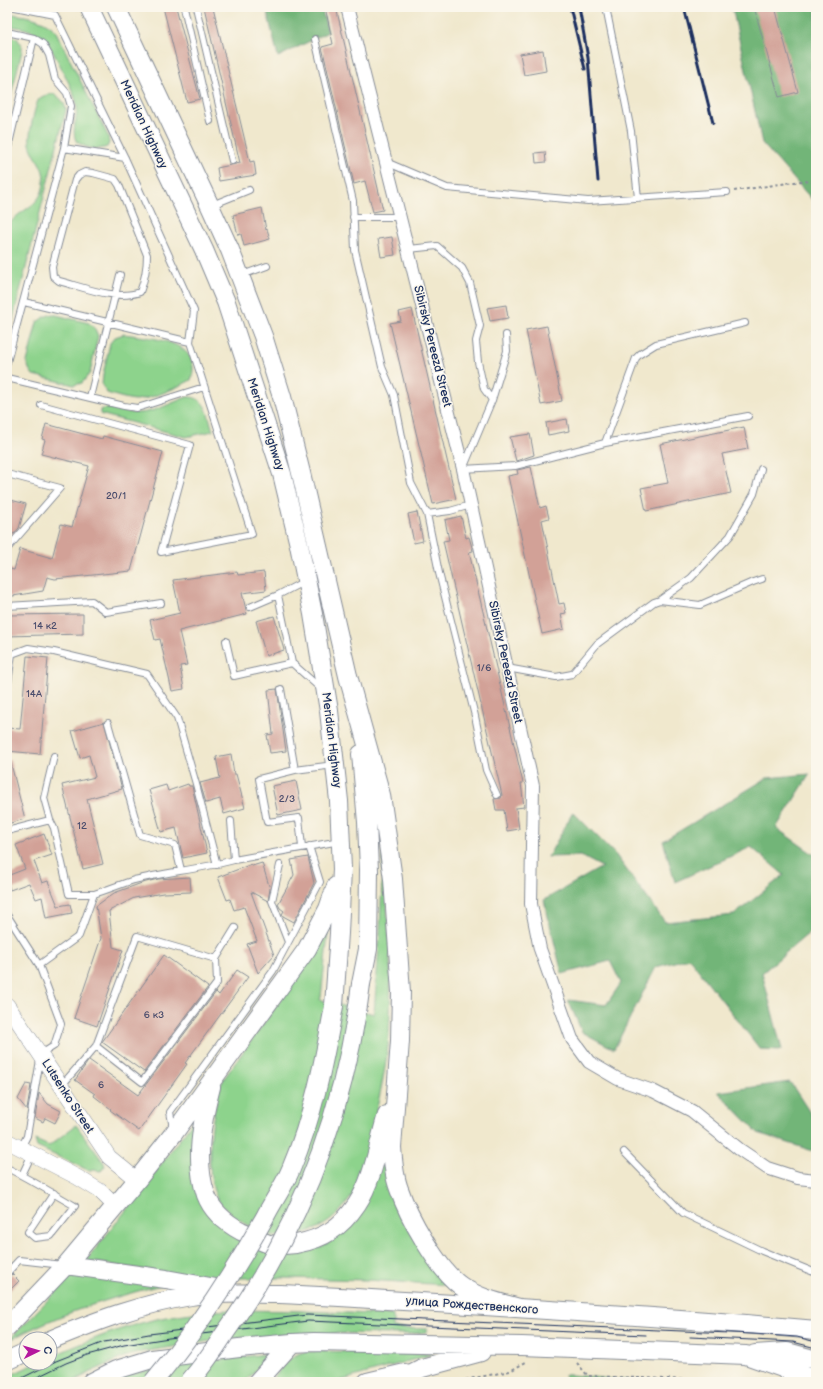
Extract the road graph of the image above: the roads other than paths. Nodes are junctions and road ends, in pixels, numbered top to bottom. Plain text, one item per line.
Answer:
1 (14, 7) edge
2 (89, 7) edge
3 (116, 7) edge
4 (184, 7) edge
5 (196, 7) edge
6 (347, 7) edge
7 (606, 7) edge
8 (7, 32) edge
9 (34, 38) junction
10 (315, 39) dead end
11 (210, 121) dead end
12 (64, 148) junction
13 (7, 152) edge
14 (125, 158) junction
15 (232, 161) dead end
16 (386, 162) junction
17 (249, 190) dead end
18 (728, 192) road end
19 (638, 198) junction
20 (210, 206) junction
21 (354, 217) junction
22 (401, 217) junction
23 (409, 249) junction
24 (267, 266) dead end
25 (120, 275) dead end
26 (240, 276) junction
27 (115, 296) junction
28 (24, 302) junction
29 (108, 322) junction
30 (745, 323) dead end
31 (506, 335) dead end
32 (190, 342) junction
33 (7, 362) edge
34 (7, 378) edge
35 (204, 387) junction
36 (90, 397) junction
37 (492, 400) junction
38 (40, 405) dead end
39 (748, 416) dead end
40 (605, 443) junction
41 (463, 469) junction
42 (761, 469) dead end
43 (7, 474) edge
44 (471, 505) junction
45 (427, 514) junction
46 (7, 548) edge
47 (762, 579) dead end
48 (306, 581) junction
49 (278, 595) junction
50 (660, 600) junction
51 (161, 603) dead end
52 (7, 606) edge
53 (250, 607) dead end
54 (226, 641) dead end
55 (292, 663) junction
56 (507, 668) junction
57 (348, 676) junction
58 (281, 689) dead end
59 (7, 690) edge
60 (326, 693) junction
61 (108, 724) dead end
62 (54, 756) dead end
63 (335, 765) junction
64 (295, 770) junction
65 (497, 795) dead end
66 (50, 820) junction
67 (231, 821) dead end
68 (7, 831) edge
69 (341, 841) junction
70 (309, 846) junction
71 (302, 847) junction
72 (234, 860) junction
73 (217, 865) junction
74 (280, 865) dead end
75 (342, 869) junction
76 (181, 870) junction
77 (94, 894) junction
78 (7, 915) edge
79 (235, 928) dead end
80 (288, 942) junction
81 (216, 958) junction
82 (39, 965) junction
83 (278, 976) junction
84 (7, 1005) edge
85 (96, 1046) junction
86 (41, 1054) junction
87 (212, 1080) junction
88 (397, 1082) junction
89 (61, 1086) junction
90 (174, 1133) junction
91 (7, 1141) edge
92 (27, 1151) junction
93 (624, 1152) dead end
94 (7, 1168) edge
95 (22, 1175) junction
96 (137, 1180) junction
97 (816, 1180) edge
98 (54, 1193) junction
99 (115, 1206) junction
100 (66, 1265) junction
101 (7, 1273) edge
102 (816, 1273) edge
103 (249, 1294) junction
104 (520, 1308) junction
105 (7, 1327) edge
106 (816, 1330) edge
107 (58, 1337) edge
108 (292, 1343) junction
109 (503, 1347) junction
110 (746, 1354) junction
111 (18, 1356) edge
112 (816, 1360) edge
113 (7, 1361) edge
114 (415, 1370) junction
115 (816, 1380) edge
116 (92, 1382) edge
117 (153, 1382) edge
118 (189, 1382) edge
119 (257, 1382) edge
120 (367, 1382) edge
121 (394, 1382) edge

1 - 14 lane
2 - 48 main road, Meridian Highway
3 - 20 main road, Meridian Highway
4 - 11 lane
5 - 15 lane
6 - 16 street, Sibirsky Pereezd Street
7 - 19 lane
8 - 9 lane
9 - 12 lane
9 - 13 lane
10 - 21 lane
12 - 14 lane
12 - 28 lane
14 - 32 lane
16 - 19 lane
16 - 22 street, Sibirsky Pereezd Street
17 - 20 lane
18 - 19 lane
20 - 26 main road, Meridian Highway
21 - 22 lane
21 - 45 lane
22 - 23 street, Sibirsky Pereezd Street
23 - 37 lane
23 - 41 street, Sibirsky Pereezd Street
24 - 26 lane
25 - 27 lane
26 - 57 main road, Meridian Highway
27 - 27 lane
27 - 29 lane
28 - 29 lane
28 - 33 lane
29 - 32 lane
29 - 36 lane
30 - 40 lane
31 - 37 lane
32 - 35 lane
34 - 36 lane
35 - 36 lane
35 - 38 lane
37 - 41 lane
39 - 40 lane
40 - 41 lane
41 - 44 street, Sibirsky Pereezd Street
42 - 50 lane
43 - 46 lane
44 - 45 lane
44 - 56 street, Sibirsky Pereezd Street
45 - 65 lane
47 - 50 lane
48 - 49 lane
48 - 60 main road, Meridian Highway
49 - 53 lane
49 - 55 lane
50 - 56 lane
51 - 52 lane
54 - 55 lane
55 - 60 lane
56 - 97 street, Sibirsky Pereezd Street
57 - 88 main road
57 - 118 main road, bridge
58 - 64 lane
59 - 73 lane
60 - 63 main road, Meridian Highway
61 - 76 lane
62 - 66 lane
63 - 64 lane
63 - 69 main road, Meridian Highway
64 - 71 lane
66 - 68 lane
66 - 77 lane
67 - 72 lane
69 - 70 lane
69 - 75 main road, Meridian Highway
70 - 71 lane
70 - 80 lane
71 - 72 lane
72 - 73 lane
73 - 76 lane
74 - 80 lane
75 - 83 main road
75 - 117 main road, Meridian Highway, bridge
76 - 77 lane
77 - 82 lane
78 - 82 lane
79 - 81 lane
80 - 83 lane
81 - 85 lane
81 - 85 lane
82 - 86 lane
83 - 87 main road
83 - 90 lane
84 - 86 street, Lutsenko Street
85 - 89 lane
86 - 89 street, Lutsenko Street
86 - 92 lane
87 - 88 main road
87 - 90 main road
88 - 104 main road
89 - 96 street, Lutsenko Street
90 - 96 main road
91 - 92 street
92 - 95 lane
92 - 99 street
93 - 102 lane
94 - 95 lane
95 - 98 lane
96 - 99 main road
98 - 98 lane
99 - 100 main road
100 - 101 lane
100 - 103 main road
100 - 105 main road
103 - 104 main road, улица Рождественского
103 - 107 main road, улица Рождественского
104 - 106 main road, улица Рождественского
108 - 109 main road
108 - 116 main road
108 - 119 main road
109 - 110 main road
109 - 114 main road
110 - 112 main road
110 - 115 main road
111 - 113 main road
114 - 120 main road
114 - 121 main road

